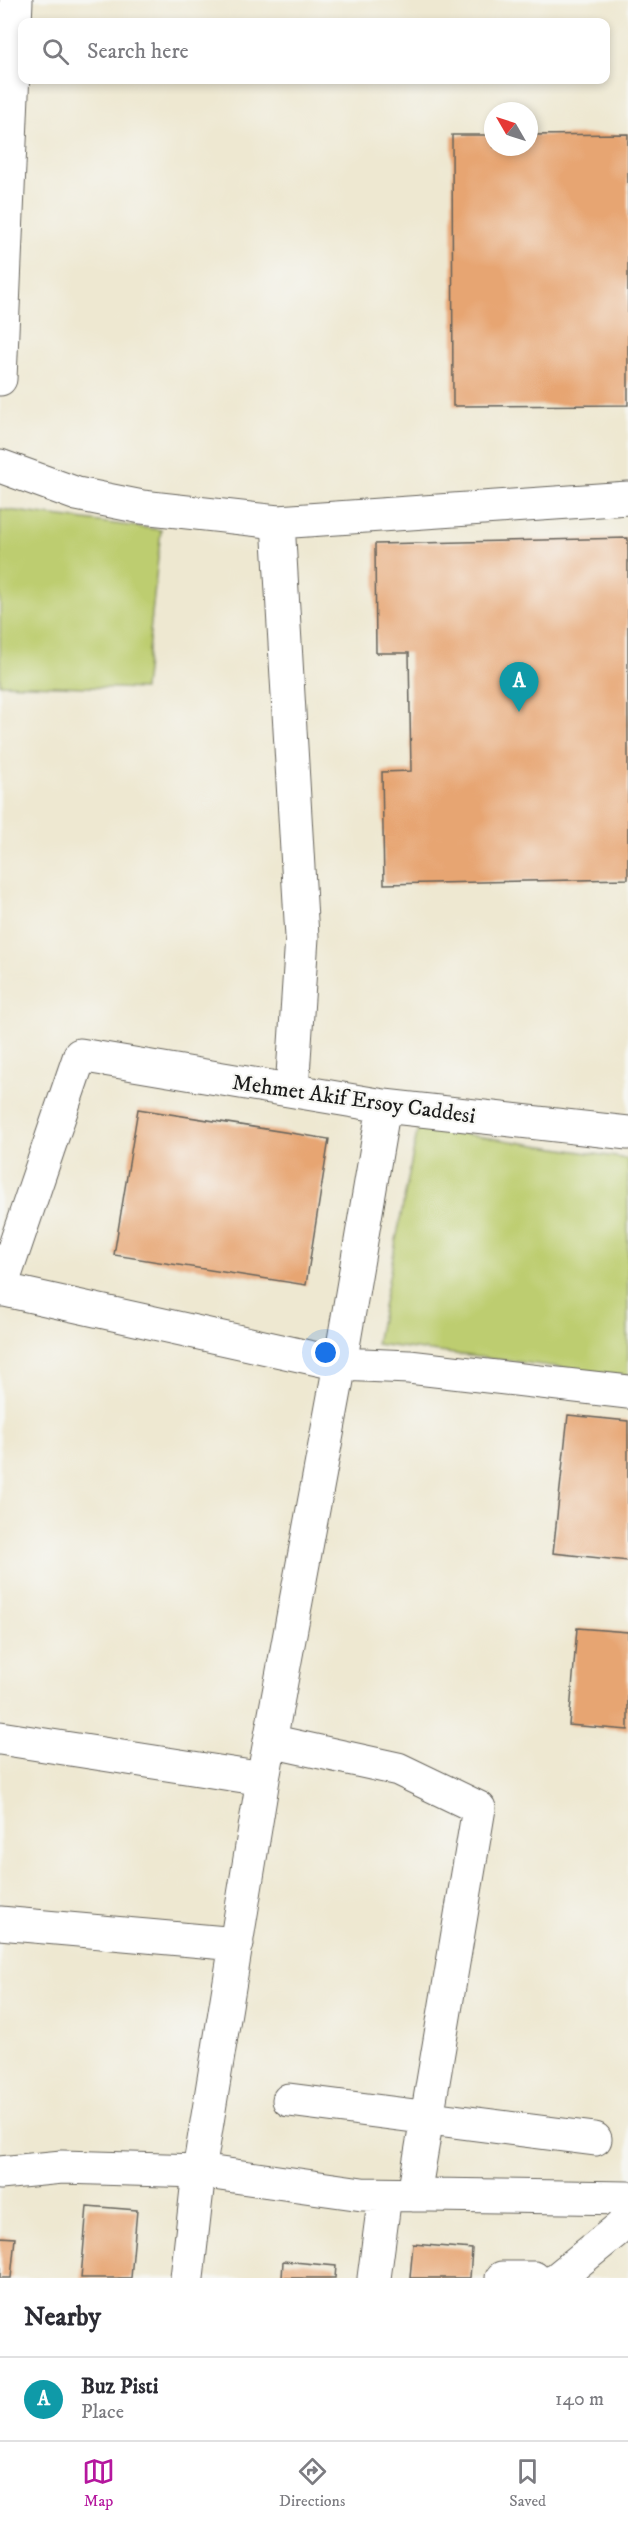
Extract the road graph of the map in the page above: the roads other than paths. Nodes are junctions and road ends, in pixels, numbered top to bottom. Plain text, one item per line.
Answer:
1 (16, 0) edge
2 (0, 379) edge
3 (0, 466) edge
4 (628, 498) edge
5 (278, 522) junction
6 (292, 1090) junction
7 (384, 1106) junction
8 (628, 1133) edge
9 (0, 1289) edge
10 (340, 1364) junction
11 (628, 1392) edge
12 (0, 1738) edge
13 (270, 1741) junction
14 (263, 1779) junction
15 (0, 1923) edge
16 (237, 1944) junction
17 (289, 2100) dead end
18 (427, 2118) junction
19 (595, 2139) dead end
20 (199, 2171) junction
21 (0, 2174) edge
22 (400, 2195) junction
23 (628, 2198) edge
24 (628, 2221) edge
25 (187, 2278) edge
26 (374, 2278) edge
27 (502, 2278) edge
28 (534, 2278) edge
29 (558, 2278) edge

1 - 2 street
3 - 5 street
4 - 5 street
5 - 6 street
6 - 7 street, Mehmet Akif Ersoy Caddesi
6 - 9 street, Mehmet Akif Ersoy Caddesi
7 - 8 street, Mehmet Akif Ersoy Caddesi
7 - 10 street
9 - 10 street
10 - 11 street
10 - 13 street
12 - 14 street
13 - 14 street
13 - 18 street
14 - 16 street
15 - 16 street
16 - 20 street
17 - 18 street
18 - 19 street
18 - 22 street
20 - 21 street
20 - 22 street
20 - 25 street
22 - 23 street
22 - 26 street
24 - 29 street
27 - 28 street

